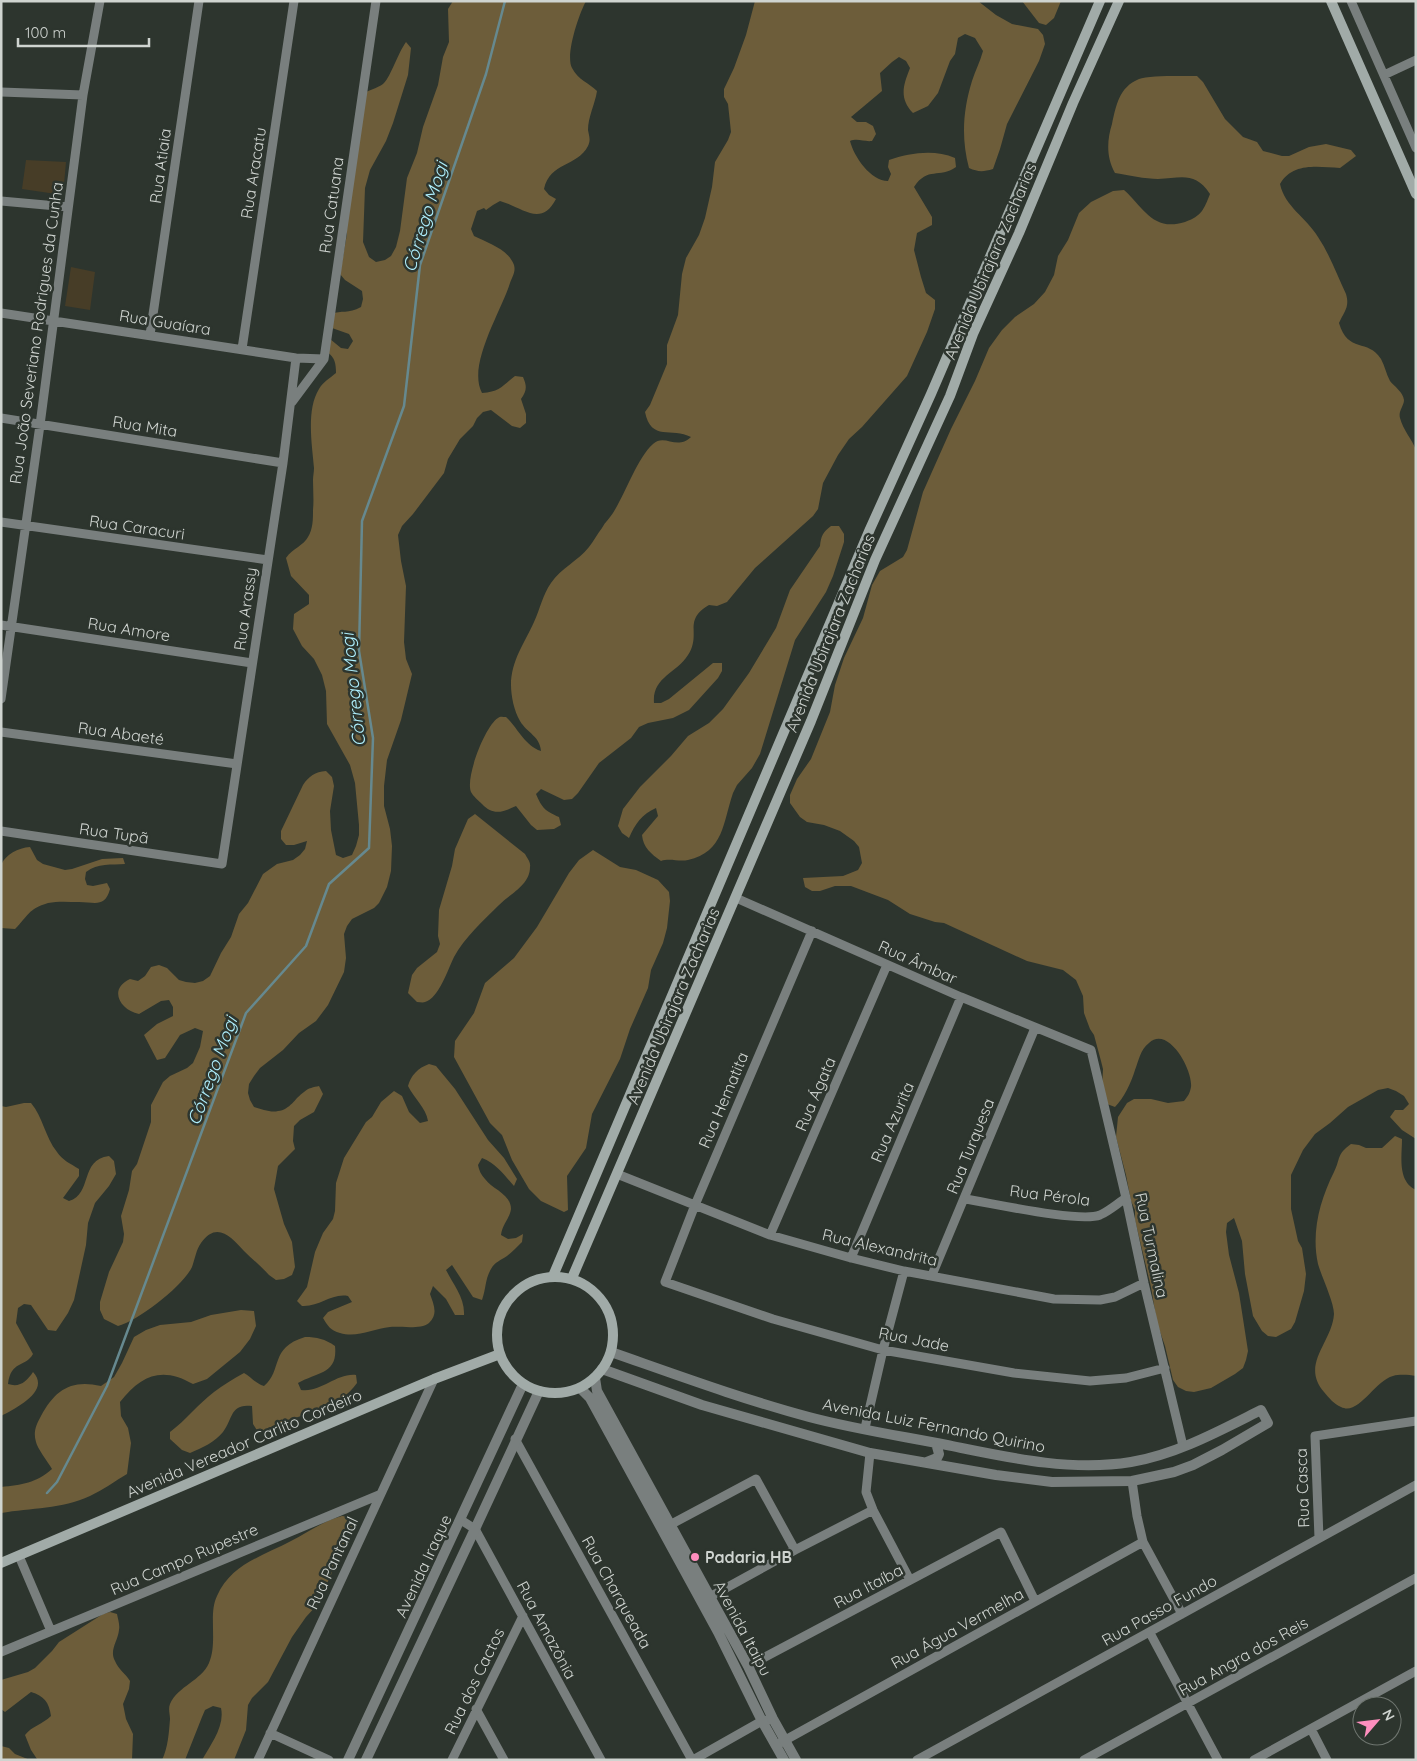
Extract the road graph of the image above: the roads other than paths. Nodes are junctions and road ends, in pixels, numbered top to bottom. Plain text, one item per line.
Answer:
1 (100, 1) edge
2 (199, 1) edge
3 (294, 1) edge
4 (376, 1) edge
5 (1100, 1) edge
6 (1119, 1) edge
7 (1331, 1) edge
8 (1351, 1) edge
9 (1416, 60) edge
10 (1384, 75) junction
11 (1, 92) edge
12 (83, 95) junction
13 (1416, 148) edge
14 (1416, 194) edge
15 (1, 201) edge
16 (68, 207) junction
17 (1, 312) edge
18 (53, 320) junction
19 (150, 335) junction
20 (242, 349) junction
21 (296, 358) junction
22 (324, 358) junction
23 (291, 403) junction
24 (1, 418) edge
25 (40, 424) junction
26 (283, 463) junction
27 (1, 522) edge
28 (25, 526) junction
29 (268, 560) junction
30 (1, 625) edge
31 (11, 627) junction
32 (252, 663) junction
33 (1, 699) edge
34 (1, 732) edge
35 (237, 764) junction
36 (1, 831) edge
37 (222, 864) joint
38 (736, 898) junction
39 (812, 931) junction
40 (887, 965) junction
41 (961, 998) junction
42 (1035, 1028) junction
43 (1091, 1050) joint
44 (617, 1174) junction
45 (1126, 1198) junction
46 (965, 1199) junction
47 (695, 1205) junction
48 (770, 1235) junction
49 (851, 1258) junction
50 (904, 1271) junction
51 (553, 1276) junction
52 (932, 1276) junction
53 (572, 1278) junction
54 (665, 1282) joint
55 (1144, 1283) junction
56 (883, 1350) junction
57 (611, 1352) junction
58 (500, 1354) junction
59 (1165, 1368) junction
60 (602, 1370) junction
61 (595, 1378) junction
62 (434, 1379) junction
63 (524, 1384) junction
64 (580, 1388) junction
65 (539, 1391) junction
66 (804, 1415) junction
67 (1416, 1421) edge
68 (865, 1428) junction
69 (798, 1433) junction
70 (515, 1439) junction
71 (936, 1443) junction
72 (1183, 1446) junction
73 (870, 1452) junction
74 (926, 1462) junction
75 (1132, 1481) junction
76 (1416, 1485) edge
77 (379, 1494) junction
78 (873, 1510) junction
79 (461, 1520) junction
80 (666, 1527) junction
81 (475, 1529) junction
82 (1319, 1538) junction
83 (1143, 1542) junction
84 (795, 1550) junction
85 (19, 1556) junction
86 (1, 1563) edge
87 (1416, 1578) edge
88 (910, 1580) junction
89 (706, 1599) junction
90 (1035, 1602) junction
91 (1182, 1614) junction
92 (523, 1616) junction
93 (51, 1631) junction
94 (1150, 1633) junction
95 (1, 1652) edge
96 (748, 1666) junction
97 (1416, 1671) edge
98 (1188, 1703) junction
99 (476, 1710) junction
100 (773, 1719) junction
101 (762, 1721) junction
102 (1310, 1729) junction
103 (270, 1733) junction
104 (785, 1740) junction
105 (776, 1746) junction
106 (258, 1760) edge
107 (329, 1760) edge
108 (348, 1760) edge
109 (366, 1760) edge
110 (452, 1760) edge
111 (504, 1760) edge
112 (601, 1760) edge
113 (693, 1760) edge
114 (784, 1760) edge
115 (796, 1760) edge
116 (917, 1760) edge
117 (1084, 1760) edge
118 (1218, 1760) edge
119 (1254, 1760) edge
120 (1327, 1760) edge

1 - 12 street, Rua João Severiano Rodrigues da Cunha
2 - 19 street, Rua Atiaia
3 - 20 street, Rua Aracatu
4 - 22 street, Rua Catuana
5 - 51 main road, Avenida Ubirajara Zacharias
6 - 38 main road, Avenida Ubirajara Zacharias
7 - 14 main road
8 - 10 street
9 - 10 street
10 - 13 street
11 - 12 street
12 - 16 street, Rua João Severiano Rodrigues da Cunha
15 - 16 street
16 - 18 street, Rua João Severiano Rodrigues da Cunha
17 - 18 street, Rua Guaíara
18 - 19 street, Rua Guaíara
18 - 25 street, Rua João Severiano Rodrigues da Cunha
19 - 20 street, Rua Guaíara
20 - 21 street, Rua Guaíara
21 - 22 street, Rua Guaíara
21 - 23 street, Rua Arassy
22 - 23 street, Rua Catuana
23 - 26 street, Rua Arassy
24 - 25 street, Rua Mita
25 - 26 street, Rua Mita
25 - 28 street, Rua João Severiano Rodrigues da Cunha
26 - 29 street, Rua Arassy
27 - 28 street, Rua Caracuri
28 - 29 street, Rua Caracuri
28 - 31 street, Rua João Severiano Rodrigues da Cunha
29 - 32 street, Rua Arassy
30 - 31 street, Rua Amore
31 - 32 street, Rua Amore
31 - 33 street, Rua João Severiano Rodrigues da Cunha
32 - 35 street, Rua Arassy
34 - 35 street, Rua Abaeté
35 - 37 street, Rua Arassy
36 - 37 street, Rua Tupã
38 - 39 street, Rua Âmbar
38 - 44 main road, Avenida Ubirajara Zacharias
39 - 40 street, Rua Âmbar
39 - 47 street, Rua Hematita
40 - 41 street, Rua Âmbar
40 - 48 street, Rua Ágata
41 - 42 street, Rua Âmbar
41 - 49 street, Rua Azurita
42 - 43 street, Rua Âmbar
42 - 46 street, Rua Turquesa
43 - 45 street, Rua Turmalina
44 - 47 street, Rua Alexandrita
44 - 53 main road, Avenida Ubirajara Zacharias
45 - 46 street, Rua Pérola
45 - 55 street, Rua Turmalina
46 - 52 street, Rua Turquesa
47 - 48 street, Rua Alexandrita
47 - 54 street, Rua Hematita
48 - 49 street, Rua Alexandrita
49 - 50 street, Rua Alexandrita
50 - 52 street, Rua Alexandrita
50 - 56 street
51 - 53 main road
51 - 58 main road
52 - 55 street, Rua Alexandrita
53 - 57 main road
54 - 56 street, Rua Jade
55 - 59 street, Rua Turmalina
56 - 59 street, Rua Jade
56 - 68 street
57 - 60 main road
57 - 66 street, Avenida Luiz Fernando Quirino
58 - 62 main road, Avenida Vereador Carlito Cordeiro
58 - 63 main road
59 - 72 street, Rua Turmalina
60 - 61 main road
60 - 69 street, Avenida Luiz Fernando Quirino
61 - 64 main road
61 - 80 street, Avenida Itaipu
62 - 77 street, Rua Pantanal
62 - 85 main road, Avenida Vereador Carlito Cordeiro
63 - 65 main road
63 - 79 street, Avenida Iraque
64 - 65 main road
64 - 80 street, Avenida Itaipu
65 - 70 street, Avenida Iraque
66 - 68 street, Avenida Luiz Fernando Quirino
66 - 69 street
67 - 82 street, Rua Casca
68 - 71 street, Avenida Luiz Fernando Quirino
69 - 73 street, Avenida Luiz Fernando Quirino
70 - 81 street, Avenida Iraque
70 - 113 street, Rua Charqueada
71 - 72 street, Avenida Luiz Fernando Quirino
71 - 74 street
72 - 75 street, Avenida Luiz Fernando Quirino
73 - 74 street, Avenida Luiz Fernando Quirino
73 - 78 street
74 - 75 street, Avenida Luiz Fernando Quirino
75 - 83 street
76 - 82 street, Rua Passo Fundo
77 - 93 street, Rua Campo Rupestre
77 - 103 street, Rua Pantanal
78 - 84 street
78 - 88 street
79 - 81 street, Rua Amazônia
79 - 108 street, Avenida Iraque
80 - 84 street
80 - 89 street, Avenida Itaipu
81 - 92 street, Rua Amazônia
81 - 109 street, Avenida Iraque
82 - 91 street, Rua Passo Fundo
83 - 90 street, Rua Água Vermelha
83 - 91 street
84 - 89 street
85 - 86 main road, Avenida Vereador Carlito Cordeiro
85 - 93 street
87 - 98 street, Rua Angra dos Reis
88 - 90 street, Rua Itaíba
88 - 96 street, Rua Itaíba
89 - 96 street, Avenida Itaipu
89 - 101 street, Avenida Itaipu
90 - 104 street, Rua Água Vermelha
91 - 94 street, Rua Passo Fundo
92 - 99 street, Rua dos Cactos
92 - 112 street, Rua Amazônia
93 - 95 street, Rua Campo Rupestre
94 - 98 street
94 - 116 street, Rua Passo Fundo
96 - 100 street, Avenida Itaipu
97 - 102 street
98 - 117 street, Rua Angra dos Reis
98 - 118 street
99 - 110 street, Rua dos Cactos
99 - 111 street
100 - 101 street
100 - 104 street, Avenida Itaipu
101 - 105 street, Avenida Itaipu
101 - 113 street
102 - 119 street
102 - 120 street
103 - 106 street, Rua Pantanal
103 - 107 street
104 - 105 street, Rua Água Vermelha
104 - 115 street, Avenida Itaipu
105 - 114 street, Avenida Itaipu

